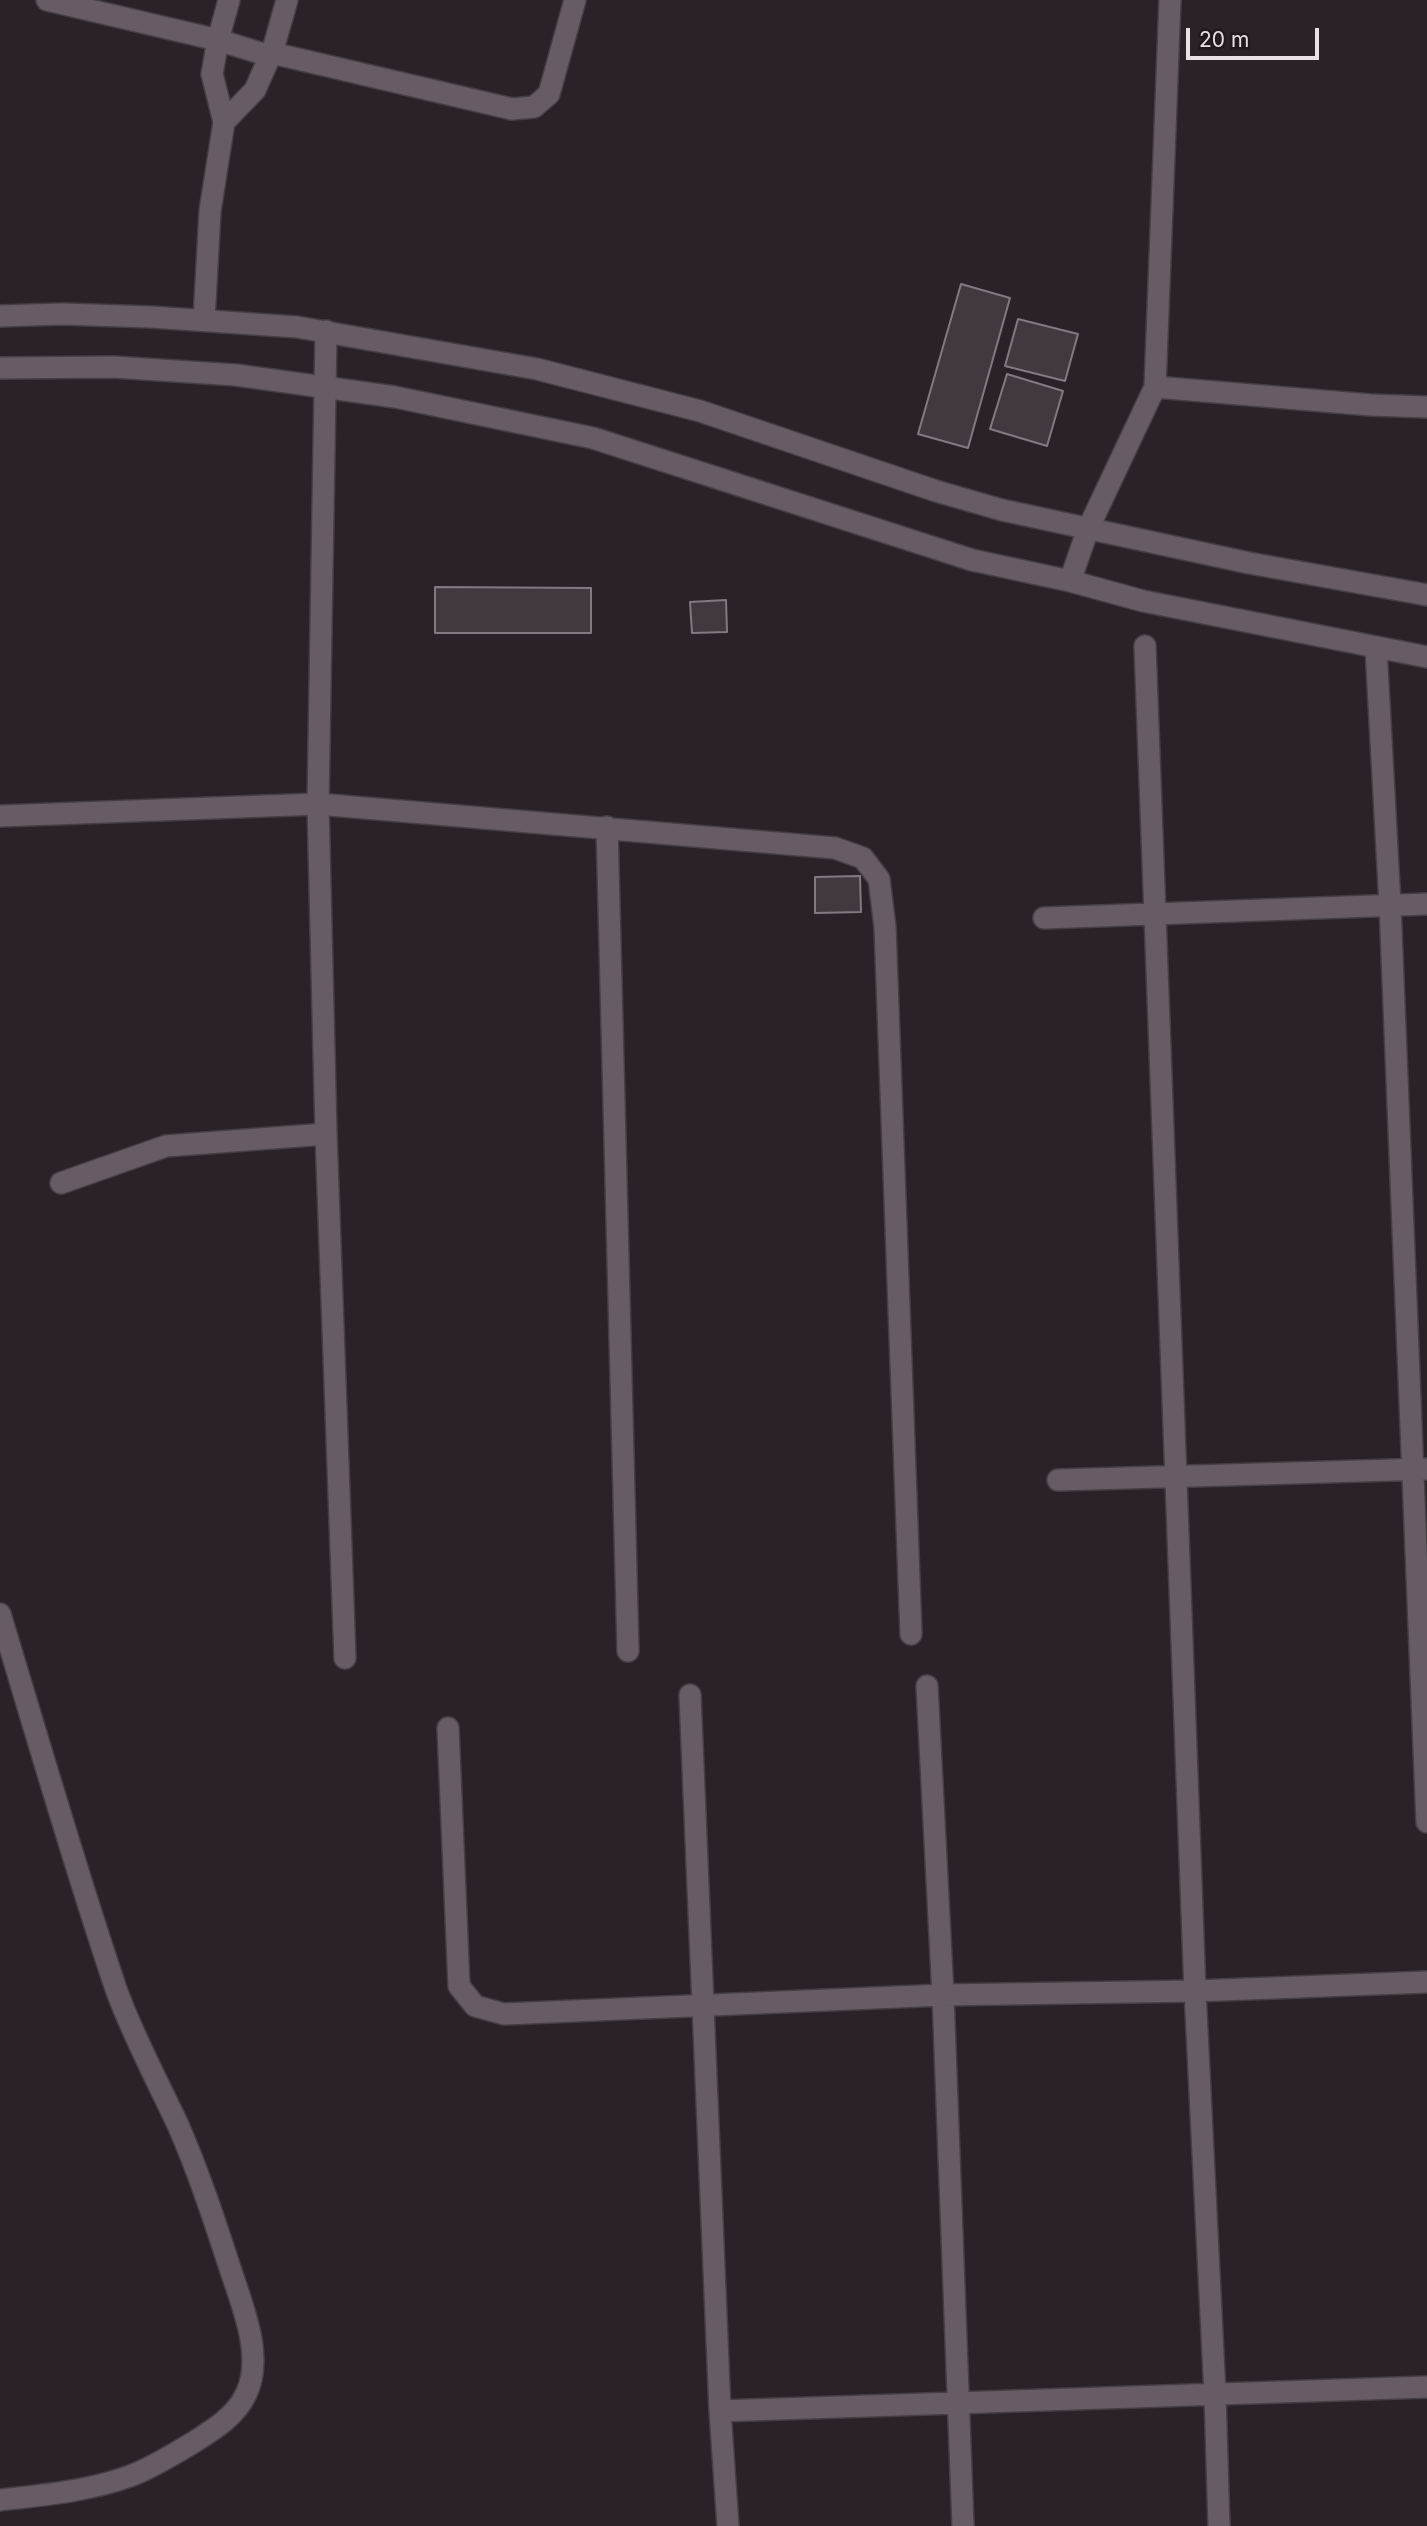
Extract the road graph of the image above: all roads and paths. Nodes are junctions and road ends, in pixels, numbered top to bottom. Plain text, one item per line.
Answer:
1 (47, 0) edge
2 (229, 0) edge
3 (287, 0) edge
4 (575, 0) edge
5 (1170, 0) edge
6 (218, 40) junction
7 (271, 55) junction
8 (224, 122) junction
9 (0, 316) edge
10 (204, 320) junction
11 (326, 331) junction
12 (0, 368) edge
13 (1156, 387) junction
14 (324, 388) junction
15 (1427, 407) edge
16 (1088, 528) junction
17 (1070, 581) junction
18 (1427, 594) edge
19 (1145, 646) dead end
20 (1376, 648) junction
21 (1427, 657) edge
22 (318, 804) junction
23 (0, 816) edge
24 (607, 827) junction
25 (1427, 904) edge
26 (1390, 905) junction
27 (1155, 915) junction
28 (1044, 918) dead end
29 (326, 1134) junction
30 (61, 1183) dead end
31 (1419, 1469) edge
32 (1175, 1476) junction
33 (1058, 1480) dead end
34 (0, 1614) edge
35 (911, 1634) dead end
36 (628, 1651) dead end
37 (345, 1658) dead end
38 (927, 1686) dead end
39 (690, 1695) dead end
40 (448, 1728) dead end
41 (1427, 1822) edge
42 (1427, 1982) edge
43 (1195, 1991) junction
44 (943, 1995) junction
45 (703, 2006) junction
46 (1427, 2387) edge
47 (1214, 2394) junction
48 (958, 2401) junction
49 (720, 2411) junction
50 (0, 2500) edge
51 (728, 2526) edge
52 (963, 2526) edge
53 (1219, 2526) edge

1 - 6 street
2 - 6 street
3 - 7 street
4 - 7 street
5 - 13 street
6 - 7 street
6 - 8 street
7 - 8 street
8 - 10 street
9 - 10 street
10 - 11 street
11 - 14 street
11 - 16 street
12 - 14 street
13 - 15 street
13 - 16 street
14 - 17 street
14 - 22 street
16 - 17 street
16 - 18 street
17 - 20 street
19 - 27 street
20 - 21 street
20 - 26 street
22 - 23 street
22 - 24 street
22 - 29 street
24 - 35 street
24 - 36 street
25 - 26 street
26 - 27 street
26 - 31 street
27 - 28 street
27 - 32 street
29 - 30 street
29 - 37 street
31 - 32 street
31 - 41 street
32 - 33 street
32 - 43 street
34 - 50 street
38 - 44 street
39 - 45 street
40 - 45 street
42 - 43 street
43 - 44 street
43 - 47 street
44 - 45 street
44 - 48 street
45 - 49 street
46 - 47 street
47 - 48 street
47 - 53 street
48 - 49 street
48 - 52 street
49 - 51 street

